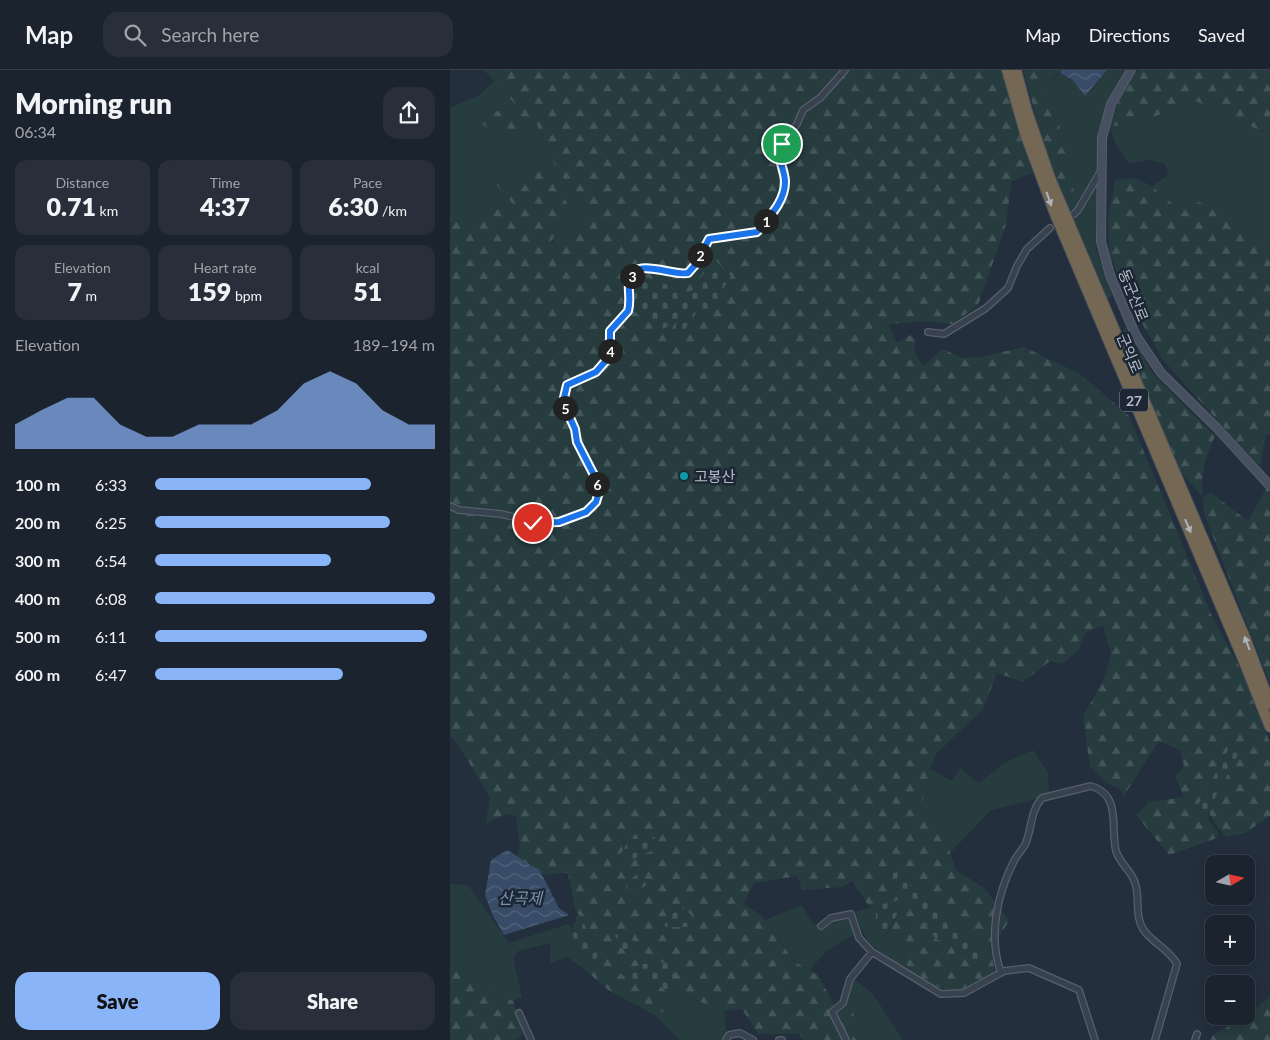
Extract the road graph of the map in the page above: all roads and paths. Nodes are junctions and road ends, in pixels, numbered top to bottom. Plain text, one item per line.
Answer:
1 (845, 70) edge
2 (1008, 70) edge
3 (1016, 70) edge
4 (1131, 70) edge
5 (1102, 169) junction
6 (1074, 214) dead end
7 (1050, 228) dead end
8 (928, 332) dead end
9 (1270, 486) edge
10 (450, 506) edge
11 (1270, 704) edge
12 (1270, 727) edge
13 (821, 926) dead end
14 (872, 952) junction
15 (1002, 973) junction
16 (519, 1013) dead end
17 (531, 1040) edge
18 (726, 1040) edge
19 (753, 1040) edge
20 (846, 1040) edge
21 (1095, 1040) edge
22 (1155, 1040) edge

1 - 10 street
2 -> 12 highway, 군익로 / 27
11 -> 3 highway, 군익로 / 27
4 - 5 street, 동군산로
5 - 6 street
5 - 9 street, 동군산로
7 - 8 street
13 - 14 street
14 - 15 street
14 - 20 street
15 - 21 street
15 - 22 street
16 - 17 street
18 - 19 street

